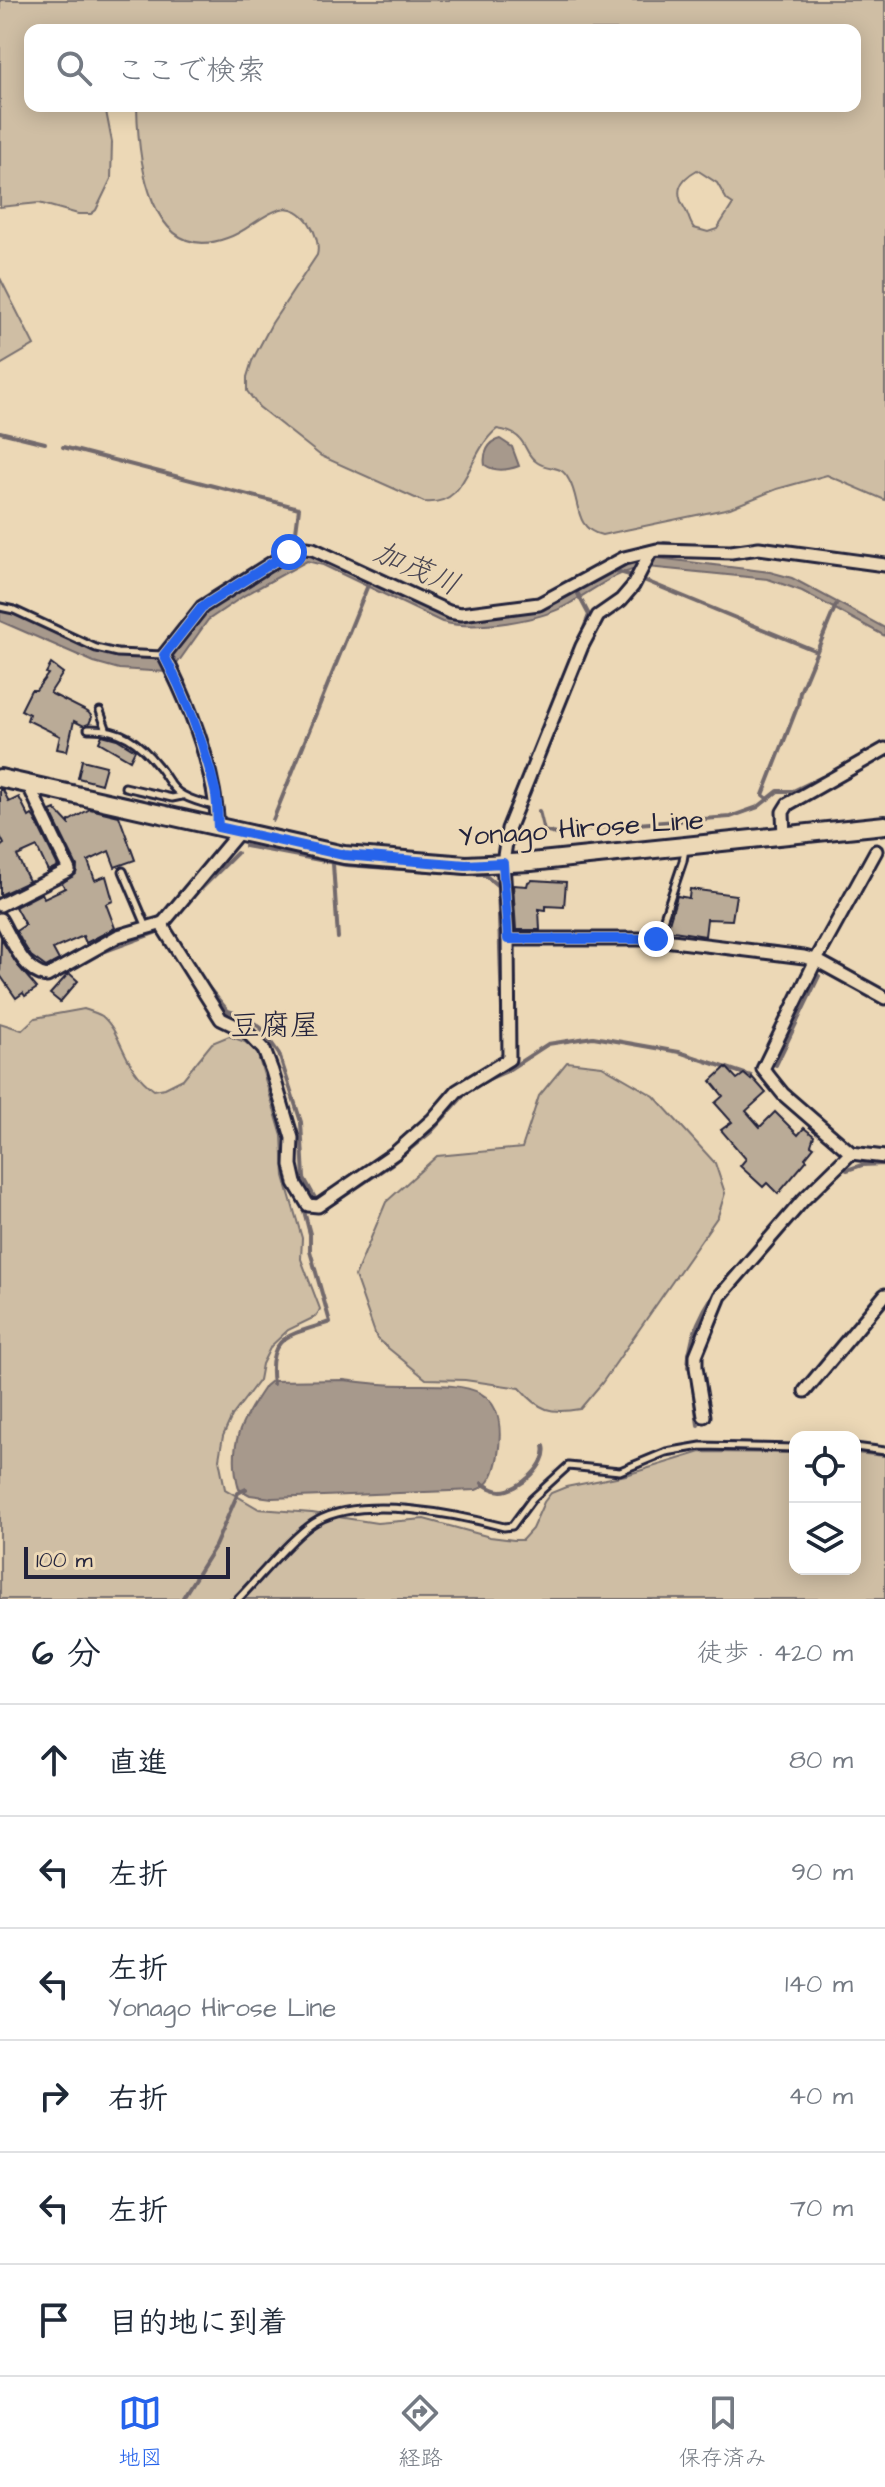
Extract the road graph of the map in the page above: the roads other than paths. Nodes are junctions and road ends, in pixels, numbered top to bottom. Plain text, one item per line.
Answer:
1 (650, 553) junction
2 (885, 565) edge
3 (0, 607) edge
4 (164, 655) junction
5 (100, 711) dead end
6 (106, 728) junction
7 (88, 729) dead end
8 (882, 755) edge
9 (0, 778) edge
10 (28, 784) junction
11 (125, 787) dead end
12 (185, 796) junction
13 (217, 807) junction
14 (885, 825) edge
15 (218, 827) junction
16 (239, 832) junction
17 (784, 837) junction
18 (685, 846) junction
19 (876, 851) dead end
20 (503, 863) junction
21 (123, 871) dead end
22 (0, 905) edge
23 (0, 919) edge
24 (163, 923) junction
25 (147, 926) junction
26 (508, 939) junction
27 (656, 939) junction
28 (816, 960) junction
29 (885, 998) edge
30 (851, 1153) junction
31 (885, 1157) edge
32 (885, 1295) edge
33 (805, 1391) dead end
34 (704, 1416) dead end
35 (789, 1448) edge
36 (861, 1448) edge
37 (885, 1451) edge
38 (238, 1599) edge

1 - 2 street
1 - 4 street
1 - 20 street
3 - 4 lane
4 - 13 street
5 - 6 lane
6 - 7 lane
6 - 12 lane
8 - 17 street
9 - 10 main road, Yonago Hirose Line
10 - 15 main road, Yonago Hirose Line
10 - 22 street
11 - 12 lane
12 - 13 lane
13 - 15 street
14 - 17 main road, Yonago Hirose Line
15 - 16 main road, Yonago Hirose Line
16 - 20 main road, Yonago Hirose Line
16 - 24 street
17 - 18 main road, Yonago Hirose Line
18 - 20 main road, Yonago Hirose Line
18 - 27 lane
19 - 28 street
20 - 26 street
21 - 25 lane
23 - 25 street
24 - 25 street
24 - 26 street
26 - 27 street
27 - 28 street
28 - 29 street
28 - 30 street
30 - 31 street
30 - 34 street
32 - 33 street
35 - 38 lane
36 - 37 lane

